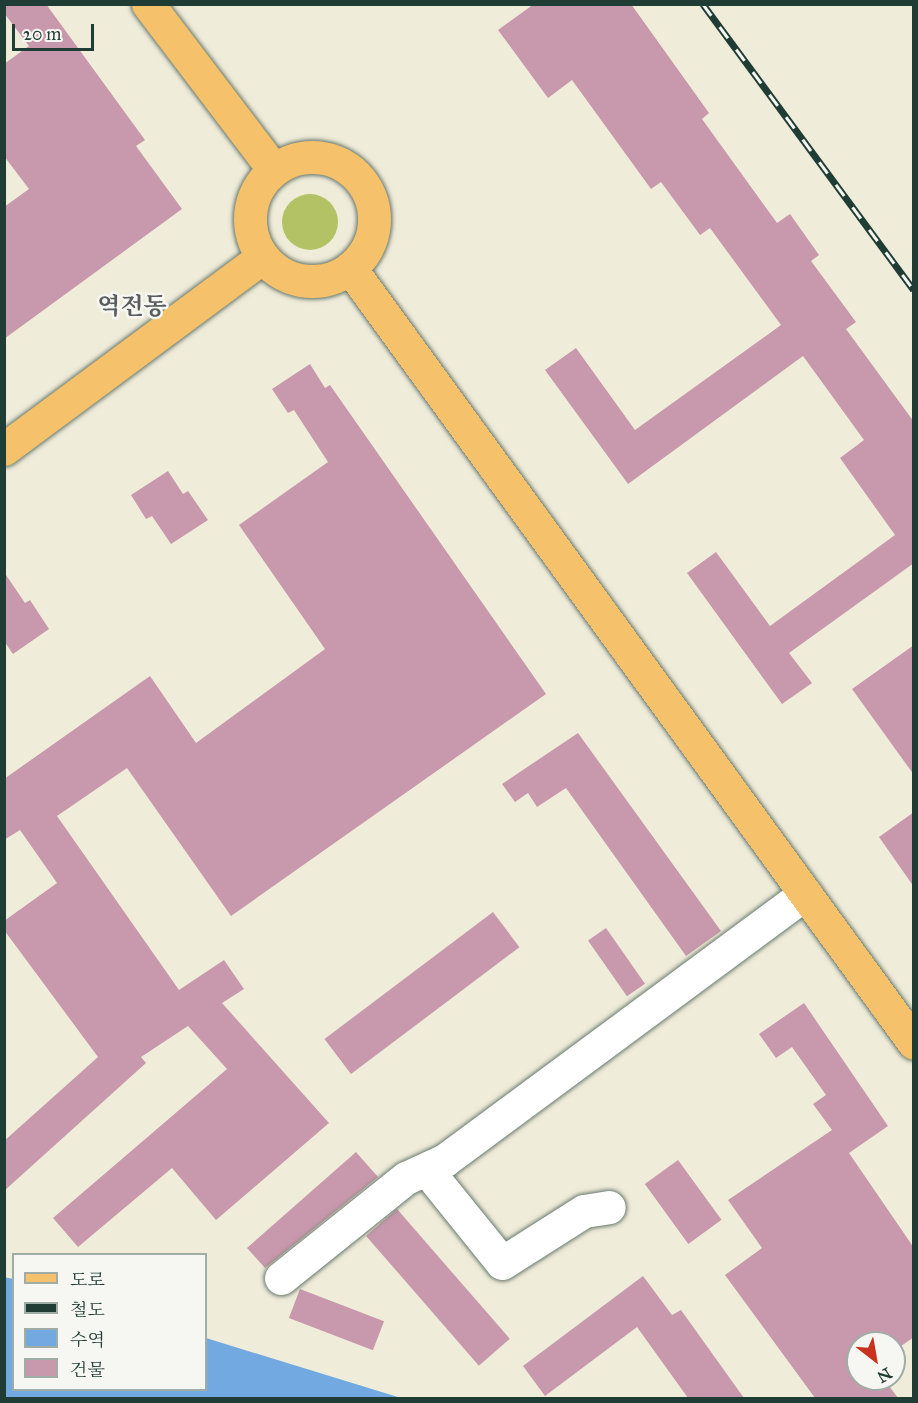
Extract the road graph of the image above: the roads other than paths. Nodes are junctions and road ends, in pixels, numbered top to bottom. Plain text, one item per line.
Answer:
1 (148, 4) edge
2 (274, 170) junction
3 (263, 257) junction
4 (350, 268) junction
5 (4, 448) edge
6 (805, 894) junction
7 (914, 1043) edge
8 (427, 1170) junction
9 (609, 1207) dead end
10 (281, 1278) dead end

1 - 2 main road
2 - 3 main road
2 - 4 main road
3 - 4 main road
3 - 5 main road
4 - 6 main road
6 - 7 main road
6 - 8 street
8 - 9 street
8 - 10 street

